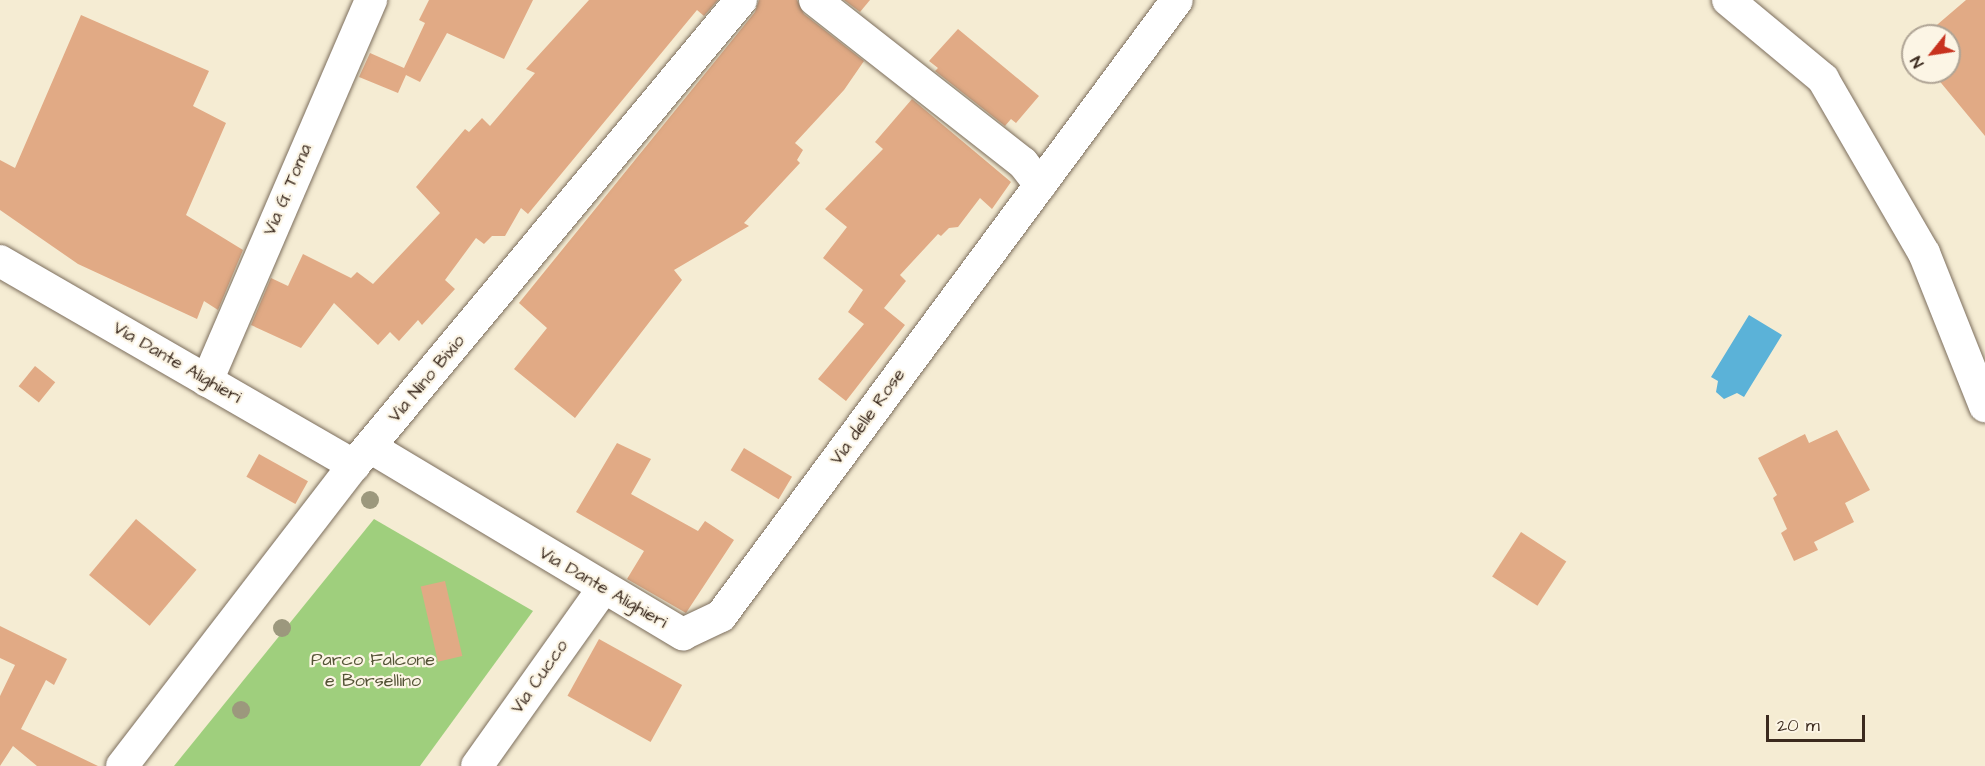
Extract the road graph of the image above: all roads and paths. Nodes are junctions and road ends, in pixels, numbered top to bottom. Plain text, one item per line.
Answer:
1 (371, 0) edge
2 (741, 0) edge
3 (815, 0) edge
4 (1177, 0) edge
5 (1728, 0) edge
6 (1040, 185) junction
7 (0, 261) edge
8 (207, 381) junction
9 (1985, 406) edge
10 (362, 456) junction
11 (603, 589) junction
12 (683, 634) joint
13 (122, 766) edge
14 (477, 766) edge

1 - 8 street, Via G. Toma
2 - 10 street, Via Nino Bixio
3 - 6 street
4 - 6 street, Via delle Rose
5 - 9 street
6 - 12 street, Via delle Rose
7 - 8 street, Via Dante Alighieri
8 - 10 street, Via Dante Alighieri
10 - 11 street, Via Dante Alighieri
10 - 13 street, Via Nino Bixio
11 - 12 street, Via Dante Alighieri
11 - 14 street, Via Cucco

